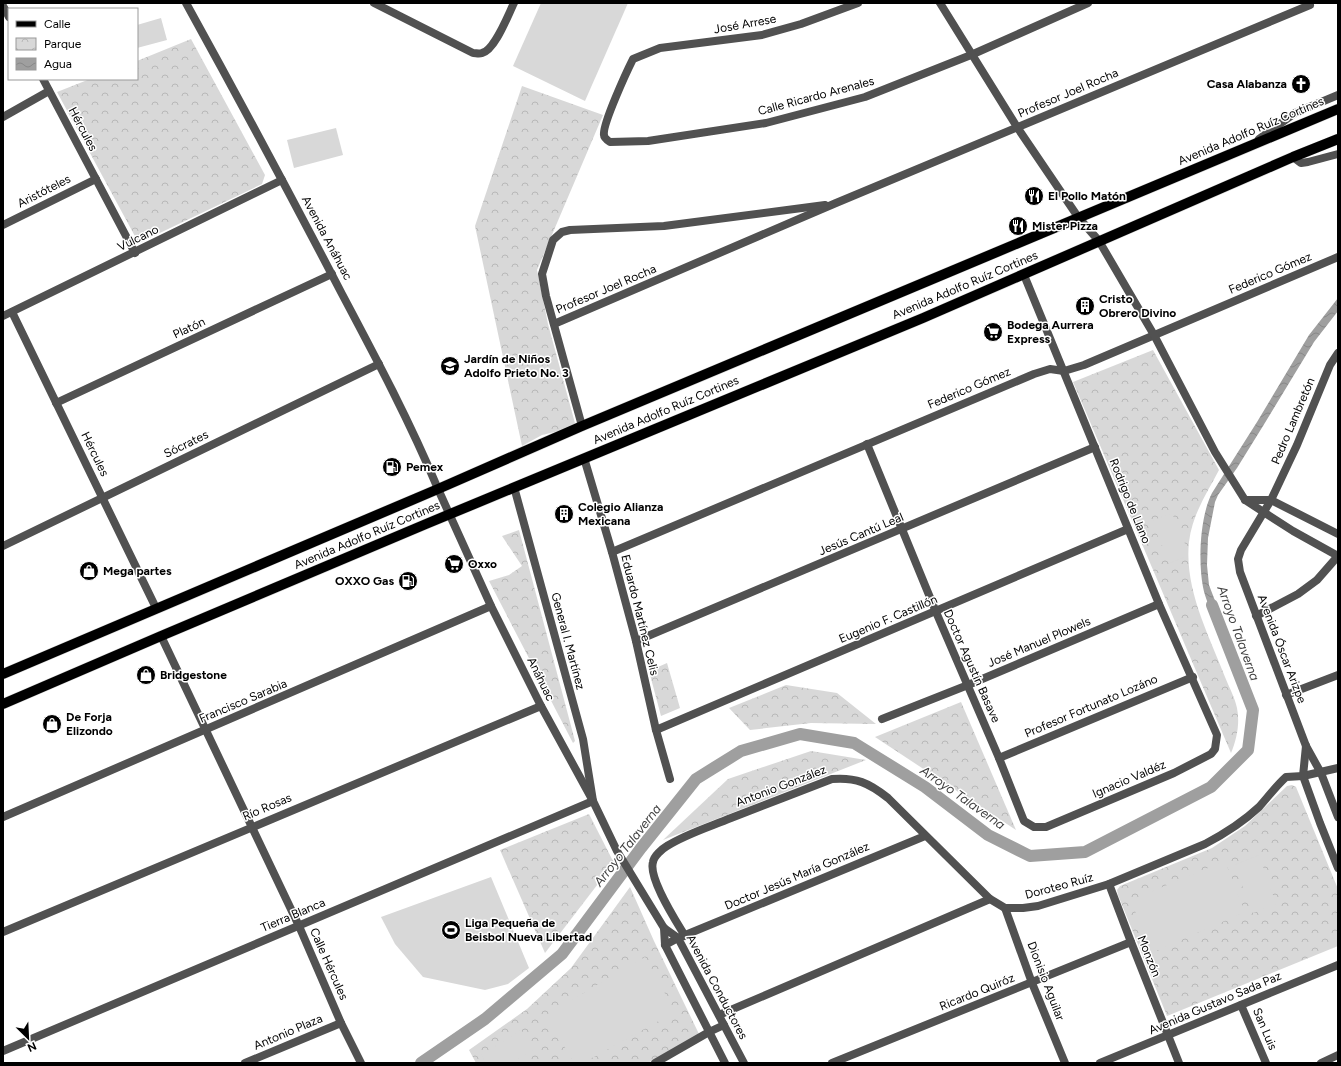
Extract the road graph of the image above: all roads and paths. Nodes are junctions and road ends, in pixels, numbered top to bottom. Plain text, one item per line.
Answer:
1 (186, 3) edge
2 (374, 3) edge
3 (514, 3) edge
4 (858, 3) edge
5 (940, 3) edge
6 (1088, 3) edge
7 (1309, 4) edge
8 (3, 6) edge
9 (8, 15) edge
10 (971, 55) junction
11 (44, 80) edge
12 (50, 91) junction
13 (1338, 94) edge
14 (1338, 109) edge
15 (3, 117) edge
16 (1017, 127) junction
17 (606, 139) joint
18 (1338, 139) edge
19 (1253, 144) junction
20 (1338, 154) edge
21 (1293, 157) junction
22 (96, 179) junction
23 (282, 180) junction
24 (836, 204) junction
25 (1078, 217) junction
26 (3, 226) edge
27 (1099, 241) junction
28 (136, 252) junction
29 (1338, 257) edge
30 (332, 274) junction
31 (1024, 274) junction
32 (12, 312) junction
33 (3, 316) edge
34 (554, 324) junction
35 (1154, 335) junction
36 (1338, 353) edge
37 (379, 364) junction
38 (1064, 371) junction
39 (56, 403) junction
40 (582, 426) junction
41 (867, 444) junction
42 (1095, 448) junction
43 (584, 458) junction
44 (514, 488) junction
45 (438, 489) junction
46 (103, 497) junction
47 (1245, 500) junction
48 (1271, 500) junction
49 (1263, 513) junction
50 (450, 514) junction
51 (903, 529) junction
52 (1128, 529) junction
53 (1338, 534) edge
54 (3, 546) edge
55 (612, 552) junction
56 (1338, 556) edge
57 (1238, 559) joint
58 (1159, 604) junction
59 (492, 606) junction
60 (156, 608) junction
61 (936, 612) junction
62 (1256, 616) junction
63 (161, 636) junction
64 (636, 641) junction
65 (3, 674) edge
66 (1338, 675) edge
67 (1192, 676) junction
68 (968, 685) junction
69 (1286, 695) junction
70 (3, 704) edge
71 (541, 706) junction
72 (882, 719) dead end
73 (206, 730) junction
74 (656, 730) junction
75 (1217, 735) joint
76 (1306, 746) junction
77 (1000, 758) junction
78 (1338, 768) edge
79 (1321, 773) junction
80 (1303, 776) junction
81 (670, 779) dead end
82 (593, 801) junction
83 (3, 817) edge
84 (1338, 817) edge
85 (1034, 826) joint
86 (252, 827) junction
87 (926, 836) junction
88 (1338, 868) edge
89 (1110, 884) junction
90 (990, 898) junction
91 (1005, 908) junction
92 (655, 913) joint
93 (299, 926) junction
94 (664, 928) junction
95 (3, 932) edge
96 (682, 937) junction
97 (1130, 942) junction
98 (665, 945) junction
99 (1338, 965) edge
100 (1032, 983) junction
101 (1241, 1005) junction
102 (719, 1015) junction
103 (341, 1023) junction
104 (724, 1024) junction
105 (709, 1032) junction
106 (1168, 1036) junction
107 (3, 1051) edge
108 (1338, 1055) edge
109 (245, 1063) edge
110 (361, 1063) edge
111 (655, 1063) edge
112 (725, 1063) edge
113 (744, 1063) edge
114 (832, 1063) edge
115 (1065, 1063) edge
116 (1100, 1063) edge
117 (1179, 1063) edge
118 (1266, 1063) edge
119 (1321, 1063) edge

1 - 23 street, Avenida Anáhuac
2 - 3 street
4 - 17 street, José Arrese
5 - 10 street
6 - 10 street, Calle Ricardo Arenales
7 - 16 street, Profesor Joel Rocha
8 - 9 street
10 - 16 street
10 - 17 street, Calle Ricardo Arenales
11 - 12 street, Hércules
12 - 15 street
12 - 22 street, Hércules
13 - 19 street
14 - 19 main road, Avenida Adolfo Ruíz Cortines
16 - 24 street, Profesor Joel Rocha
16 - 25 street
18 - 21 main road, Avenida Adolfo Ruíz Cortines
19 - 25 main road, Avenida Adolfo Ruíz Cortines
20 - 21 street
21 - 27 main road, Avenida Adolfo Ruíz Cortines
22 - 26 street, Aristóteles
22 - 28 street, Hércules
23 - 28 street, Vulcano
23 - 30 street, Avenida Anáhuac
24 - 34 street, Profesor Joel Rocha
24 - 34 street, Profesor Joel Rocha
25 - 27 street
25 - 40 main road, Avenida Adolfo Ruíz Cortines
27 - 31 main road, Avenida Adolfo Ruíz Cortines
27 - 35 street
28 - 32 street, Vulcano
29 - 35 street, Federico Gómez
30 - 37 street, Avenida Anáhuac
30 - 39 street, Platón
31 - 38 street, Rodrigo de Llano
31 - 43 main road, Avenida Adolfo Ruíz Cortines
32 - 33 street, Vulcano
32 - 39 street, Hércules
34 - 40 street
35 - 38 street, Federico Gómez
35 - 47 street
36 - 48 street, Pedro Lambretón
37 - 45 street, Avenida Anáhuac
37 - 46 street, Sócrates
38 - 41 street, Federico Gómez
38 - 42 street, Rodrigo de Llano
39 - 46 street, Hércules
40 - 45 main road, Avenida Adolfo Ruíz Cortines
41 - 51 street, Doctor Agustín Basave
41 - 55 street, Federico Gómez
42 - 51 street, Jesús Cantú Leal
42 - 52 street, Rodrigo de Llano
43 - 44 main road, Avenida Adolfo Ruíz Cortines
43 - 55 street, Eduardo Martínez Celis
44 - 50 main road, Avenida Adolfo Ruíz Cortines
44 - 82 street, General I. Martínez
45 - 50 street, Avenida Anáhuac
45 - 60 main road, Avenida Adolfo Ruíz Cortines
46 - 54 street, Sócrates
46 - 60 street, Hércules
47 - 48 street
47 - 49 street
48 - 49 street, Pedro Lambretón
48 - 53 street
49 - 56 street
49 - 57 street, Pedro Lambretón
50 - 59 street, Anáhuac
50 - 63 main road, Avenida Adolfo Ruíz Cortines
51 - 61 street, Doctor Agustín Basave
51 - 64 street, Jesús Cantú Leal
52 - 58 street, Rodrigo de Llano
52 - 61 street, Eugenio F. Castillón
55 - 64 street, Eduardo Martínez Celis
56 - 62 street
57 - 62 street, Avenida Óscar Arizpe
58 - 67 street, Rodrigo de Llano
58 - 68 street, José Manuel Plowels
59 - 71 street, Anáhuac
59 - 73 street, Francisco Sarabia
60 - 65 main road, Avenida Adolfo Ruíz Cortines
61 - 68 street, Doctor Agustín Basave
61 - 74 street, Eugenio F. Castillón
62 - 69 street, Avenida Óscar Arizpe
63 - 70 main road, Avenida Adolfo Ruíz Cortines
63 - 73 street, Calle Hércules
64 - 74 street, Eduardo Martínez Celis
66 - 69 street
67 - 75 street, Rodrigo de Llano
67 - 77 street, Profesor Fortunato Lozáno
68 - 72 street, José Manuel Plowels
68 - 77 street, Doctor Agustín Basave
69 - 76 street, Avenida Óscar Arizpe
71 - 82 street, Anáhuac
71 - 86 street, Río Rosas
73 - 83 street, Francisco Sarabia
73 - 86 street, Calle Hércules
74 - 81 street, Eduardo Martínez Celis
75 - 85 street, Ignacio Valdéz
76 - 79 street, Avenida Óscar Arizpe
76 - 80 street, Avenida Óscar Arizpe
77 - 85 street, Doctor Agustín Basave
78 - 79 street
79 - 80 street, Doroteo Ruíz
79 - 84 street, Avenida Óscar Arizpe
80 - 88 street, Avenida Óscar Arizpe
80 - 89 street, Doroteo Ruíz
82 - 92 street, Anáhuac
82 - 93 street, Tierra Blanca
86 - 93 street, Calle Hércules
86 - 95 street, Río Rosas
87 - 90 street, Antonio González
87 - 96 street, Doctor Jesús María González
87 - 96 street, Antonio González
89 - 91 street, Doroteo Ruíz
89 - 97 street, Monzón
90 - 91 street
90 - 102 street
91 - 100 street, Dionisio Aguilar
92 - 94 street, Avenida Conductores
93 - 103 street, Calle Hércules
93 - 107 street, Tierra Blanca
94 - 96 street, Avenida Conductores
94 - 98 street, Avenida Conductores
96 - 98 street, Doctor Jesús María González
96 - 102 street, Avenida Conductores
97 - 100 street, Ricardo Quiróz
97 - 106 street, Monzón
98 - 105 street, Avenida Conductores
99 - 101 street, Avenida Gustavo Sada Paz
100 - 114 street, Ricardo Quiróz
100 - 115 street, Dionisio Aguilar
101 - 106 street, Avenida Gustavo Sada Paz
101 - 118 street, San Luis
102 - 104 street, Avenida Conductores
103 - 109 street, Antonio Plaza
103 - 110 street, Calle Hércules
104 - 105 street
104 - 113 street, Avenida Conductores
105 - 111 street
105 - 112 street, Avenida Conductores
106 - 116 street, Avenida Gustavo Sada Paz
106 - 117 street, Monzón
108 - 119 street

